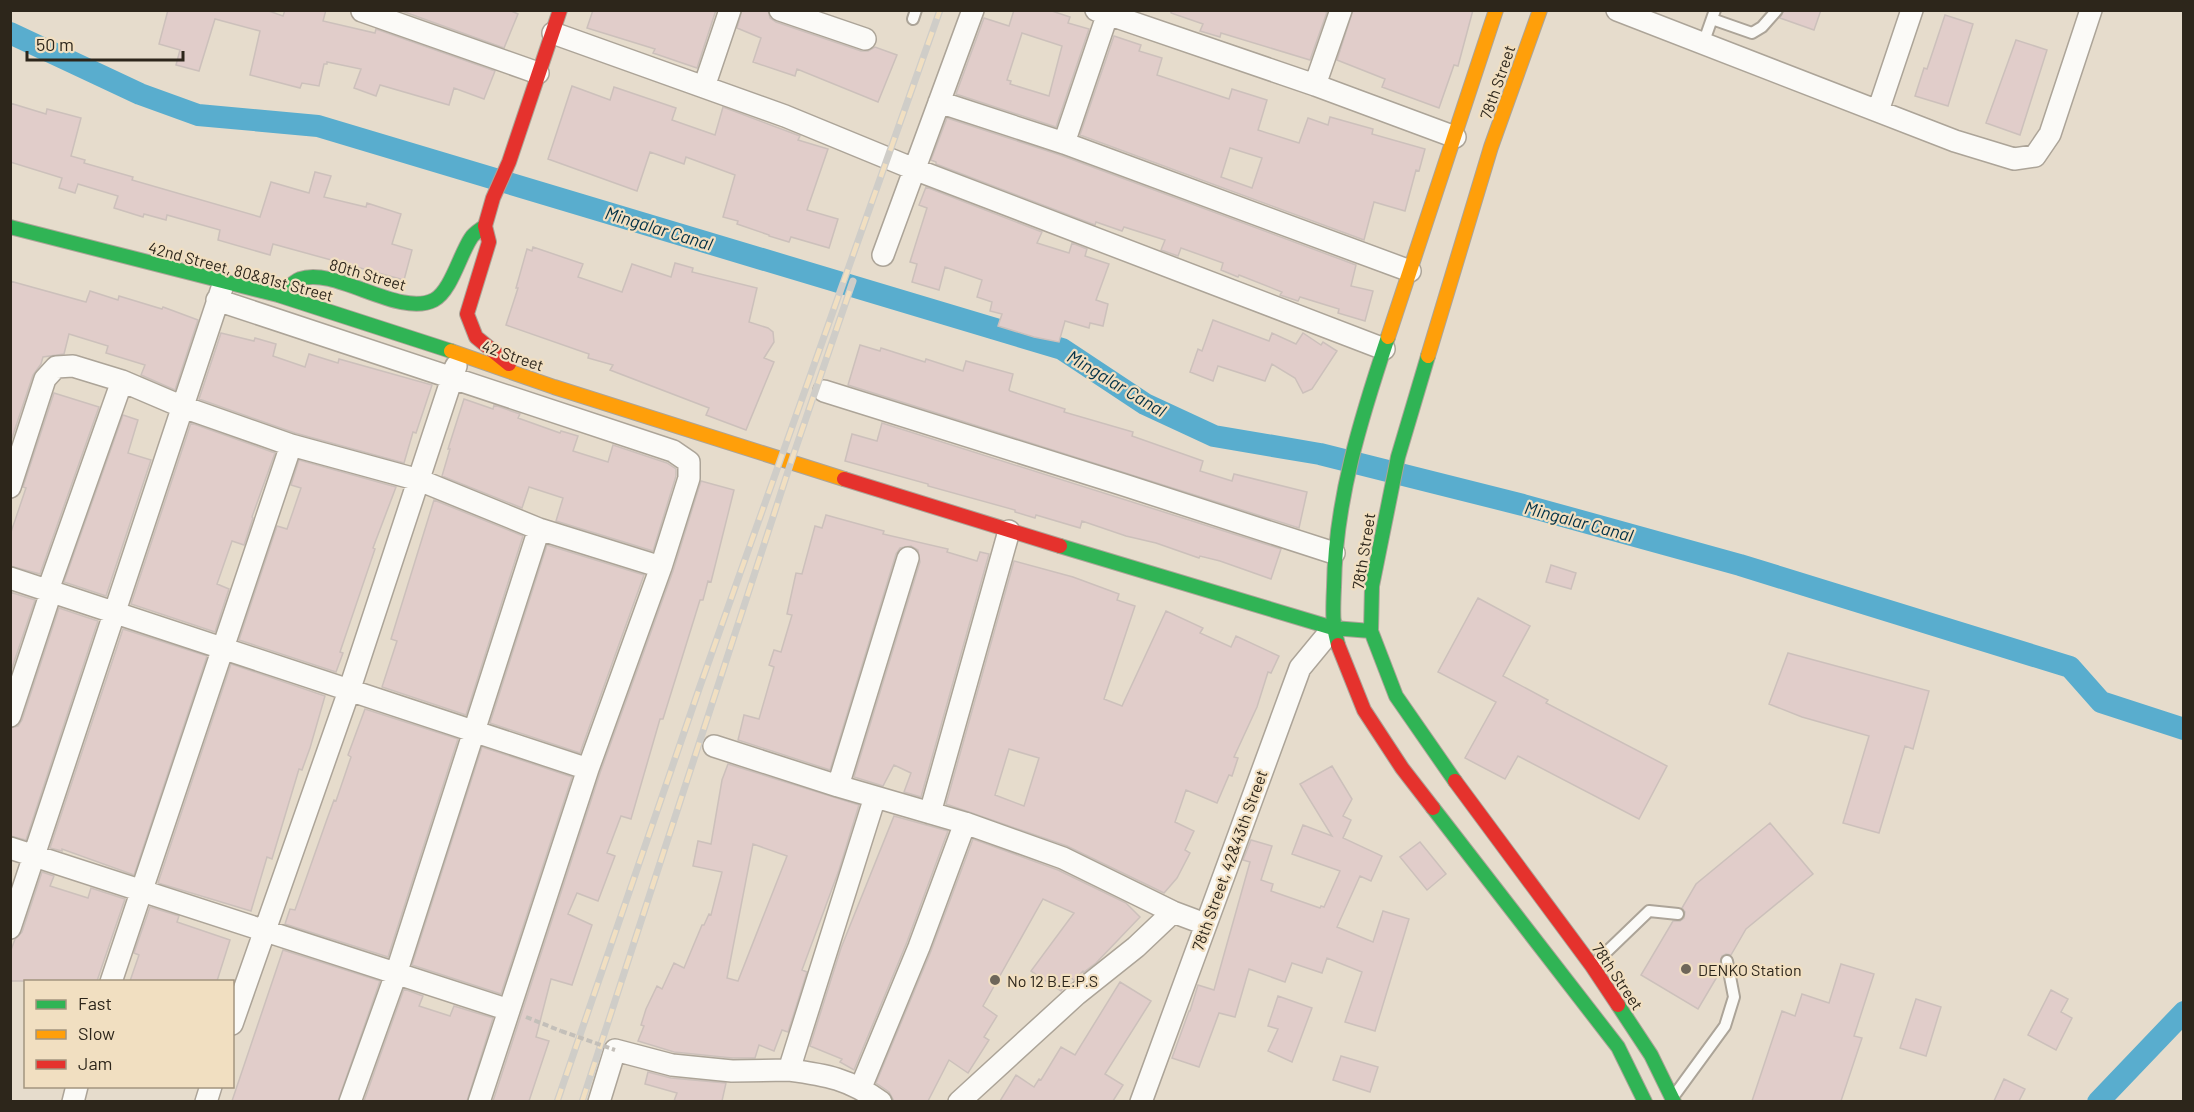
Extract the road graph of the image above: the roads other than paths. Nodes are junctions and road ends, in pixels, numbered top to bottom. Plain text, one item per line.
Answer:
1 (560, 10) edge
2 (730, 10) edge
3 (780, 10) edge
4 (973, 10) edge
5 (1341, 10) edge
6 (1496, 10) edge
7 (1540, 10) edge
8 (1617, 10) edge
9 (1777, 10) edge
10 (1912, 10) edge
11 (2091, 10) edge
12 (362, 11) edge
13 (1104, 12) edge
14 (1714, 14) edge
15 (553, 33) junction
16 (865, 39) dead end
17 (1704, 44) junction
18 (538, 73) junction
19 (1315, 85) junction
20 (704, 87) junction
21 (939, 102) junction
22 (1878, 111) junction
23 (1455, 137) junction
24 (1064, 142) junction
25 (915, 169) junction
26 (485, 226) junction
27 (10, 227) edge
28 (883, 255) dead end
29 (1410, 271) junction
30 (221, 291) junction
31 (278, 295) junction
32 (1384, 349) junction
33 (460, 354) junction
34 (451, 378) junction
35 (122, 381) junction
36 (554, 387) junction
37 (824, 391) dead end
38 (183, 407) junction
39 (291, 445) junction
40 (419, 480) junction
41 (10, 487) edge
42 (538, 529) junction
43 (1009, 531) junction
44 (1334, 554) junction
45 (908, 558) dead end
46 (661, 567) junction
47 (10, 578) edge
48 (48, 590) junction
49 (114, 612) junction
50 (1333, 628) junction
51 (1371, 631) junction
52 (222, 648) junction
53 (349, 691) junction
54 (10, 716) edge
55 (473, 730) junction
56 (714, 746) dead end
57 (588, 769) junction
58 (838, 786) junction
59 (875, 797) junction
60 (930, 813) junction
61 (965, 823) junction
62 (10, 848) edge
63 (36, 856) junction
64 (141, 890) junction
65 (1173, 912) junction
66 (1678, 914) dead end
67 (1205, 924) junction
68 (10, 928) edge
69 (265, 929) junction
70 (1727, 961) dead end
71 (1592, 966) junction
72 (396, 975) junction
73 (111, 980) edge
74 (509, 1010) junction
75 (234, 1018) edge
76 (789, 1070) junction
77 (861, 1087) junction
78 (1673, 1100) edge
79 (351, 1101) edge
80 (478, 1101) edge
81 (598, 1101) edge
82 (881, 1101) edge
83 (959, 1101) edge
84 (1141, 1101) edge
85 (1644, 1101) edge

1 - 15 main road, 80th Street
2 - 20 street
3 - 16 street
4 - 21 street
5 - 19 street
6 - 23 main road, 78th Street
7 - 51 main road, 78th Street
8 - 17 street
9 - 14 lane
10 - 22 street
11 - 22 street
12 - 18 street
13 - 19 street
13 - 24 street
14 - 17 lane
15 - 18 main road, 80th Street
15 - 20 street
17 - 22 street
18 - 26 main road, 80th Street
19 - 23 street
20 - 25 street
21 - 24 street
21 - 25 street
23 - 29 main road, 78th Street
24 - 29 street
25 - 28 street
25 - 32 street
26 - 31 main road, 80th Street
26 - 36 main road, 80th Street
27 - 30 main road, 42nd Street, 80&81st Street
29 - 32 main road, 78th Street
30 - 31 main road, 42nd Street, 80&81st Street
30 - 34 street
30 - 38 street
31 - 33 main road, 42nd Street, 80&81st Street
32 - 44 main road, 78th Street
33 - 34 street
33 - 36 main road, 42 Street
34 - 40 street
34 - 46 street
35 - 38 street
35 - 41 street
35 - 48 street
36 - 43 main road
37 - 44 street
38 - 39 street
38 - 49 street
39 - 40 street
39 - 52 street
40 - 42 street
40 - 53 street
42 - 46 street
42 - 55 street
43 - 50 main road
43 - 60 street
44 - 50 main road, 78th Street
45 - 58 street
46 - 57 street
47 - 48 street
48 - 49 street
48 - 54 street
49 - 52 street
49 - 63 street
50 - 51 main road
50 - 67 street, 78th Street, 42&43th Street
50 - 85 main road, 78th Street
51 - 71 main road, 78th Street
52 - 53 street
52 - 64 street
53 - 55 street
53 - 69 street
55 - 57 street
55 - 72 street
56 - 58 street
57 - 74 street
58 - 59 street
59 - 60 street
59 - 76 street
60 - 61 street
61 - 65 street
61 - 77 street
62 - 63 street
63 - 64 street
63 - 68 street
64 - 69 street
64 - 73 street
65 - 67 street
65 - 83 street
66 - 71 lane
67 - 84 street, 78th Street, 42&43th Street
69 - 72 street
69 - 75 street
70 - 78 lane
71 - 78 main road, 78th Street
72 - 74 street
72 - 79 street
74 - 80 street
76 - 77 street
76 - 81 street
77 - 82 street

